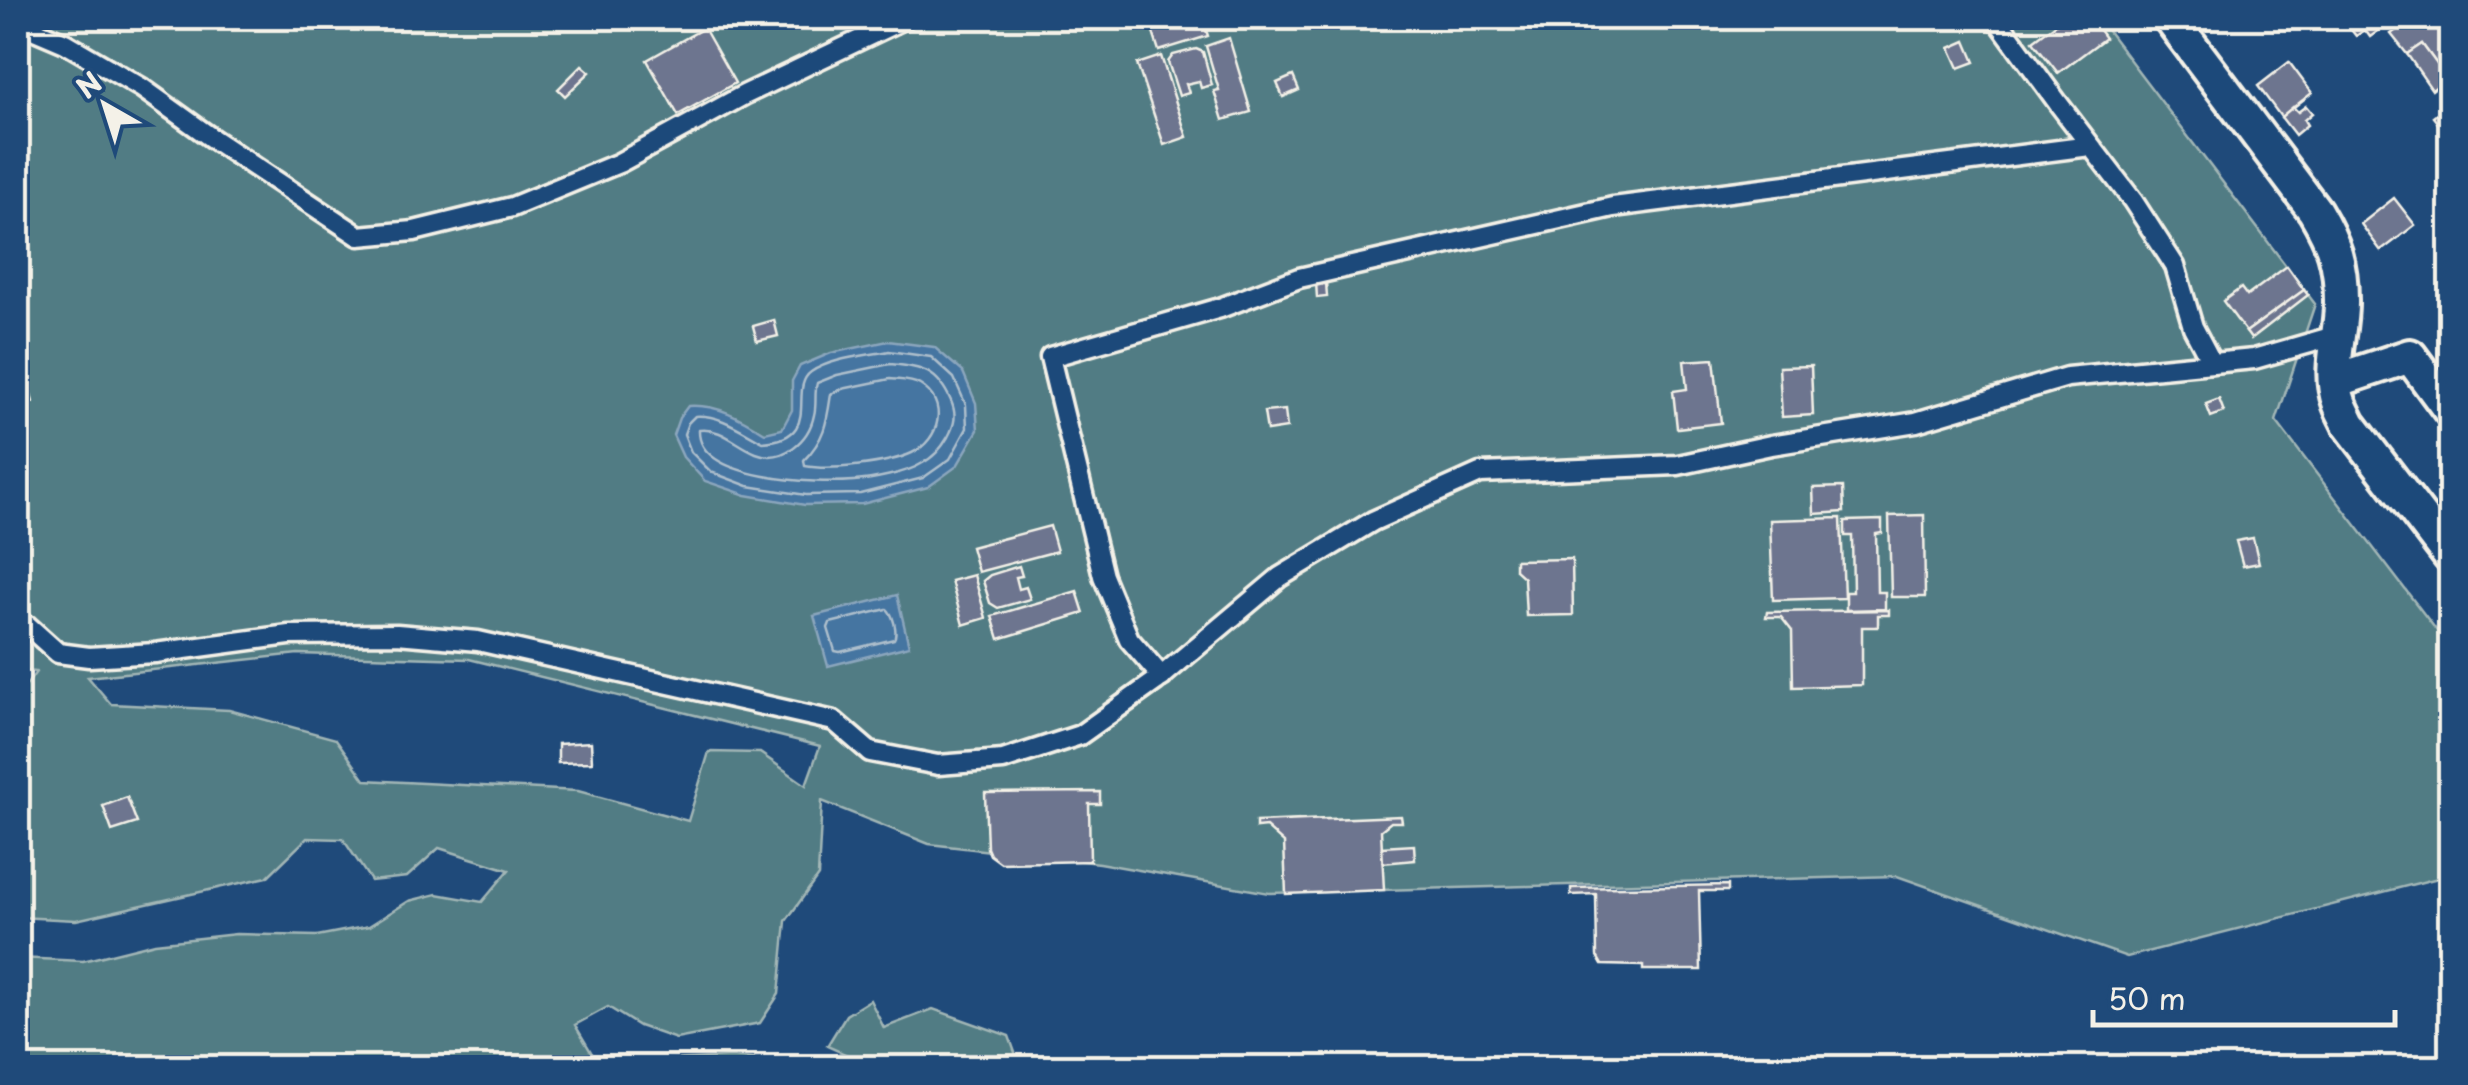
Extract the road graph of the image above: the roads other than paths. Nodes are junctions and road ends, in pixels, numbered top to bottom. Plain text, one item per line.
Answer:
1 (906, 18) edge
2 (1996, 18) edge
3 (2170, 18) edge
4 (18, 22) edge
5 (2090, 146) junction
6 (2338, 335) junction
7 (2212, 363) junction
8 (2335, 382) junction
9 (2450, 410) edge
10 (2450, 556) edge
11 (18, 621) edge
12 (1162, 677) junction

1 - 4 lane
2 - 5 lane
3 - 6 street
5 - 7 lane
5 - 12 lane
6 - 7 lane
6 - 8 street
7 - 12 lane
8 - 9 street
8 - 10 street
11 - 12 lane

